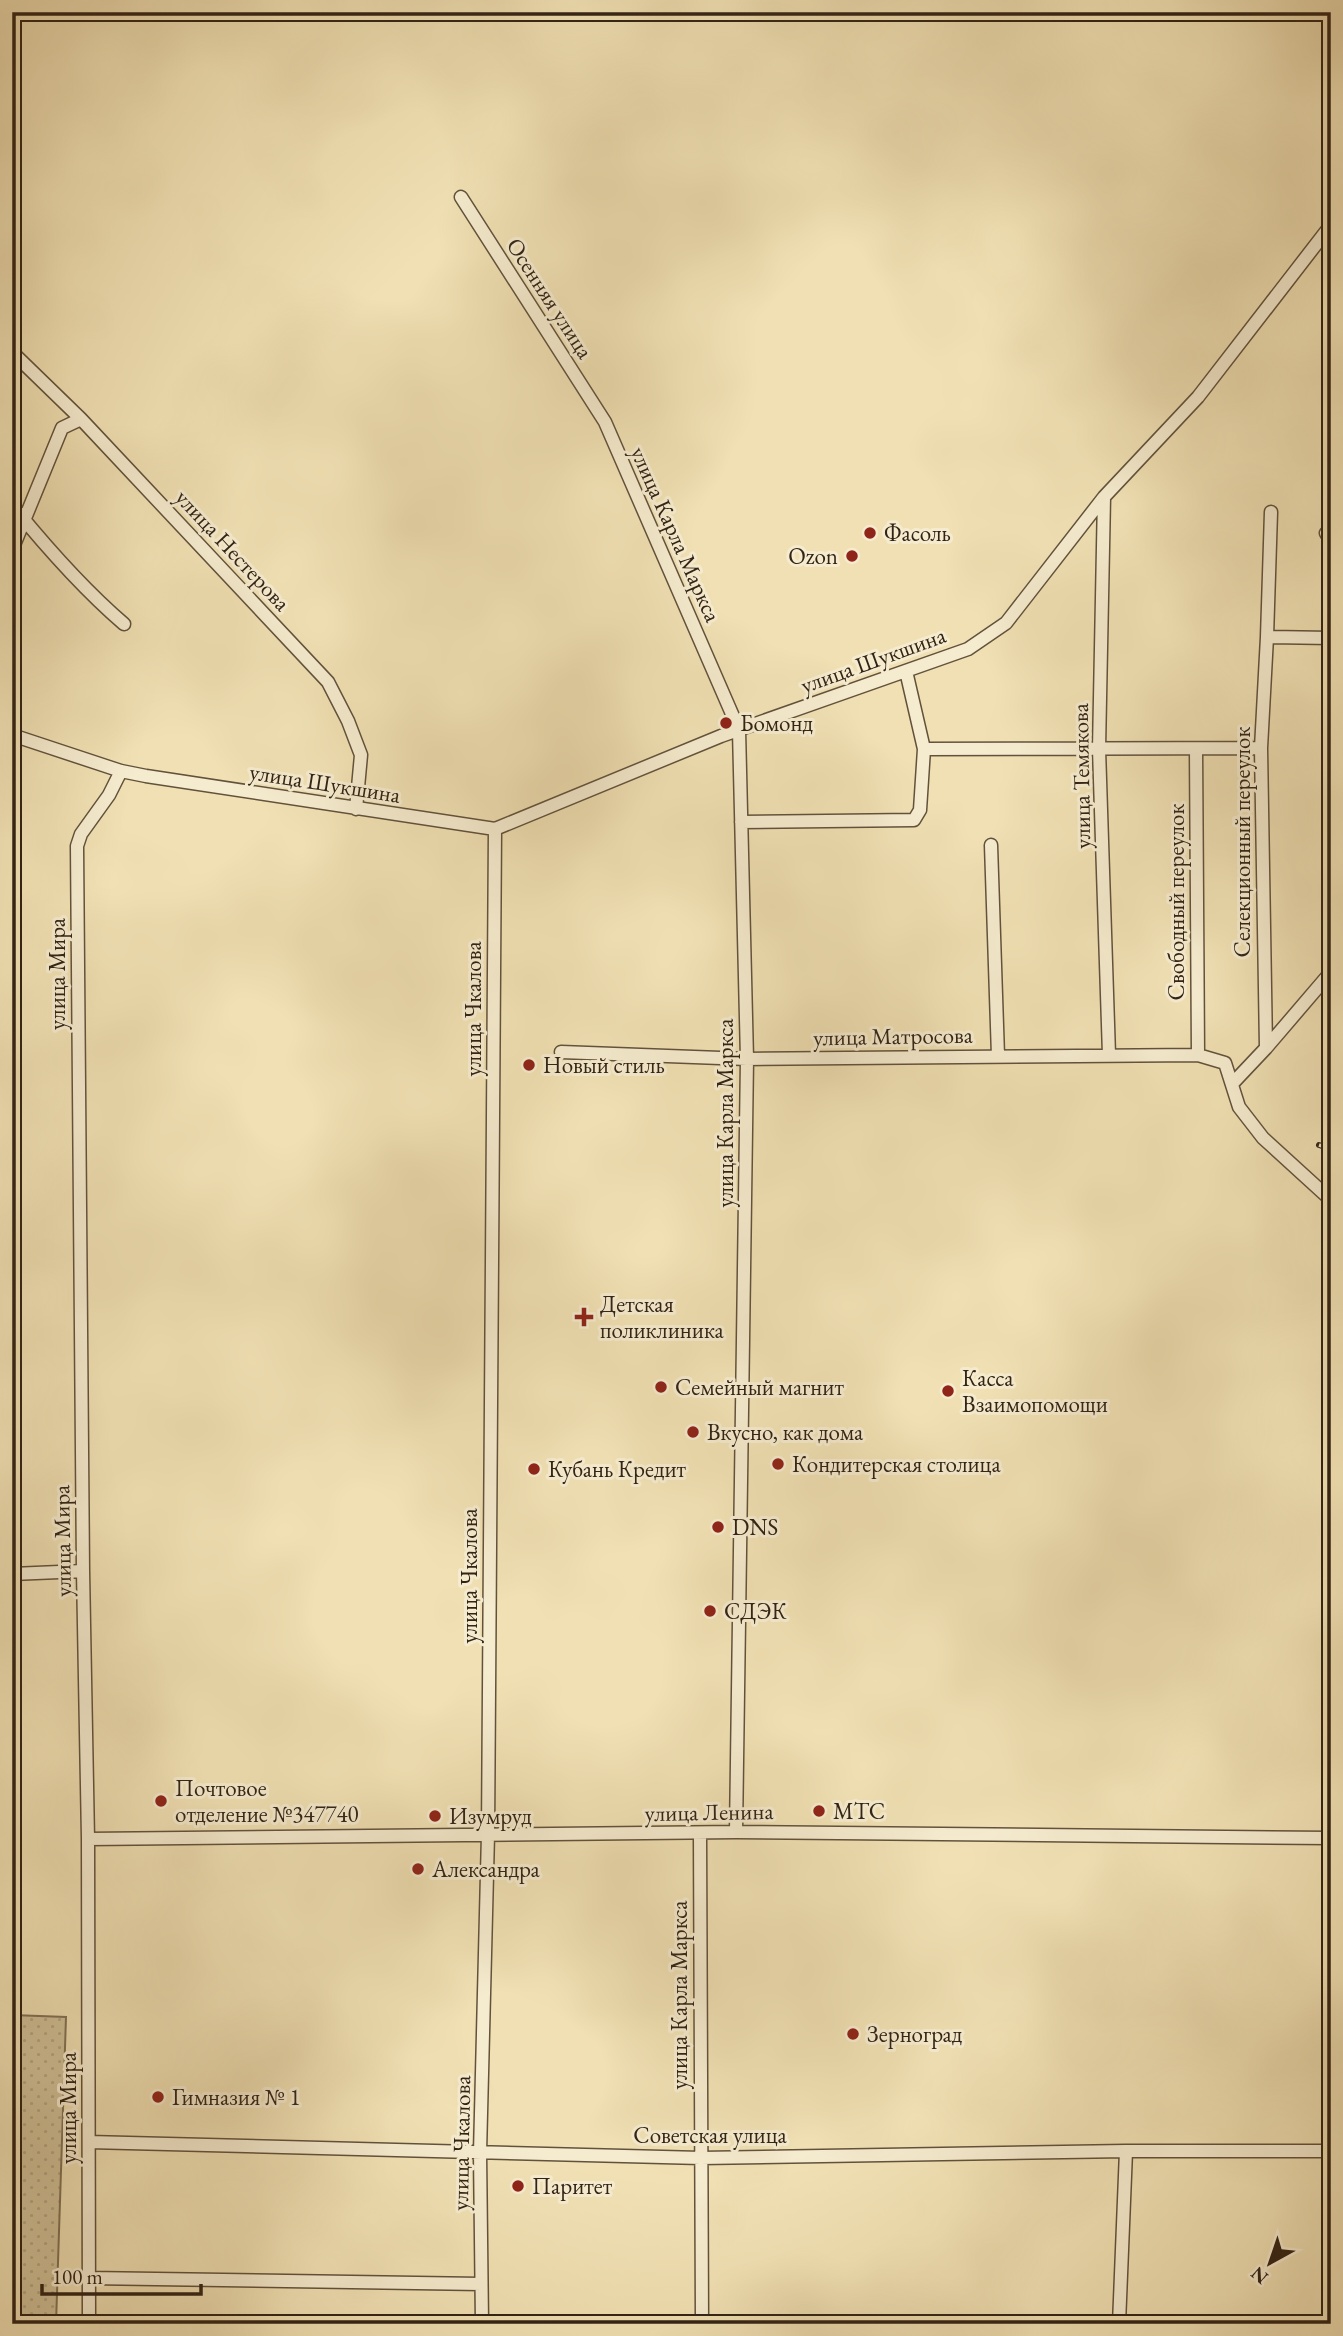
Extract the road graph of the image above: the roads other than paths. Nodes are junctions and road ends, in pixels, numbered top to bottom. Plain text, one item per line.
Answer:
1 (461, 198) dead end
2 (1331, 225) edge
3 (12, 352) edge
4 (81, 419) junction
5 (605, 422) joint
6 (1104, 497) junction
7 (12, 505) edge
8 (1271, 512) dead end
9 (24, 520) junction
10 (12, 550) edge
11 (124, 624) dead end
12 (1267, 637) junction
13 (1331, 638) edge
14 (906, 671) junction
15 (739, 730) junction
16 (12, 735) edge
17 (1261, 748) junction
18 (925, 749) junction
19 (1099, 749) junction
20 (1196, 749) junction
21 (121, 771) junction
22 (356, 809) junction
23 (741, 822) junction
24 (495, 829) junction
25 (991, 845) dead end
26 (1331, 972) edge
27 (1266, 1048) junction
28 (561, 1052) dead end
29 (1109, 1055) junction
30 (1198, 1055) junction
31 (998, 1056) junction
32 (747, 1059) junction
33 (1231, 1084) junction
34 (1331, 1200) edge
35 (83, 1571) junction
36 (12, 1574) edge
37 (736, 1832) junction
38 (488, 1834) junction
39 (699, 1834) junction
40 (1331, 1838) edge
41 (88, 1839) junction
42 (89, 2142) junction
43 (1126, 2151) junction
44 (1331, 2151) edge
45 (480, 2153) junction
46 (701, 2158) junction
47 (89, 2278) junction
48 (481, 2284) junction
49 (89, 2324) edge
50 (482, 2324) edge
51 (702, 2324) edge
52 (1119, 2324) edge

1 - 5 street, Осенняя улица
2 - 6 street, улица Шукшина
3 - 4 street, улица Нестерова
4 - 9 street
4 - 22 street, улица Нестерова
5 - 15 street, улица Карла Маркса
6 - 14 street, улица Шукшина
6 - 19 street, улица Темякова
7 - 9 street
8 - 12 street, Селекционный переулок
9 - 10 street
9 - 11 street
12 - 13 street
12 - 17 street, Селекционный переулок
14 - 15 street, улица Шукшина
14 - 18 street
15 - 23 street, улица Карла Маркса
15 - 24 street, улица Шукшина
16 - 21 street, улица Шукшина
17 - 20 street
17 - 27 street, Селекционный переулок
18 - 19 street
18 - 23 street
19 - 20 street
19 - 29 street, улица Темякова
20 - 30 street, Свободный переулок
21 - 22 street, улица Шукшина
21 - 35 street, улица Мира
22 - 24 street, улица Шукшина
23 - 32 street, улица Карла Маркса
24 - 38 street, улица Чкалова
25 - 31 street
26 - 27 street
27 - 33 street
28 - 32 street, улица Матросова
29 - 30 street, улица Матросова
29 - 31 street, улица Матросова
30 - 33 street, улица Матросова
31 - 32 street, улица Матросова
32 - 37 street, улица Карла Маркса
33 - 34 street
35 - 36 street
35 - 41 street, улица Мира
37 - 39 street, улица Ленина
37 - 40 street, улица Ленина
38 - 39 street, улица Ленина
38 - 41 street, улица Ленина
38 - 45 street, улица Чкалова
39 - 46 street, улица Карла Маркса
41 - 42 street, улица Мира
42 - 45 street, Советская улица
42 - 47 street, улица Мира
43 - 44 street, Советская улица
43 - 46 street, Советская улица
43 - 52 street
45 - 46 street, Советская улица
45 - 48 street, улица Чкалова
46 - 51 street, улица Карла Маркса
47 - 48 street
47 - 49 street, улица Мира
48 - 50 street, улица Чкалова

